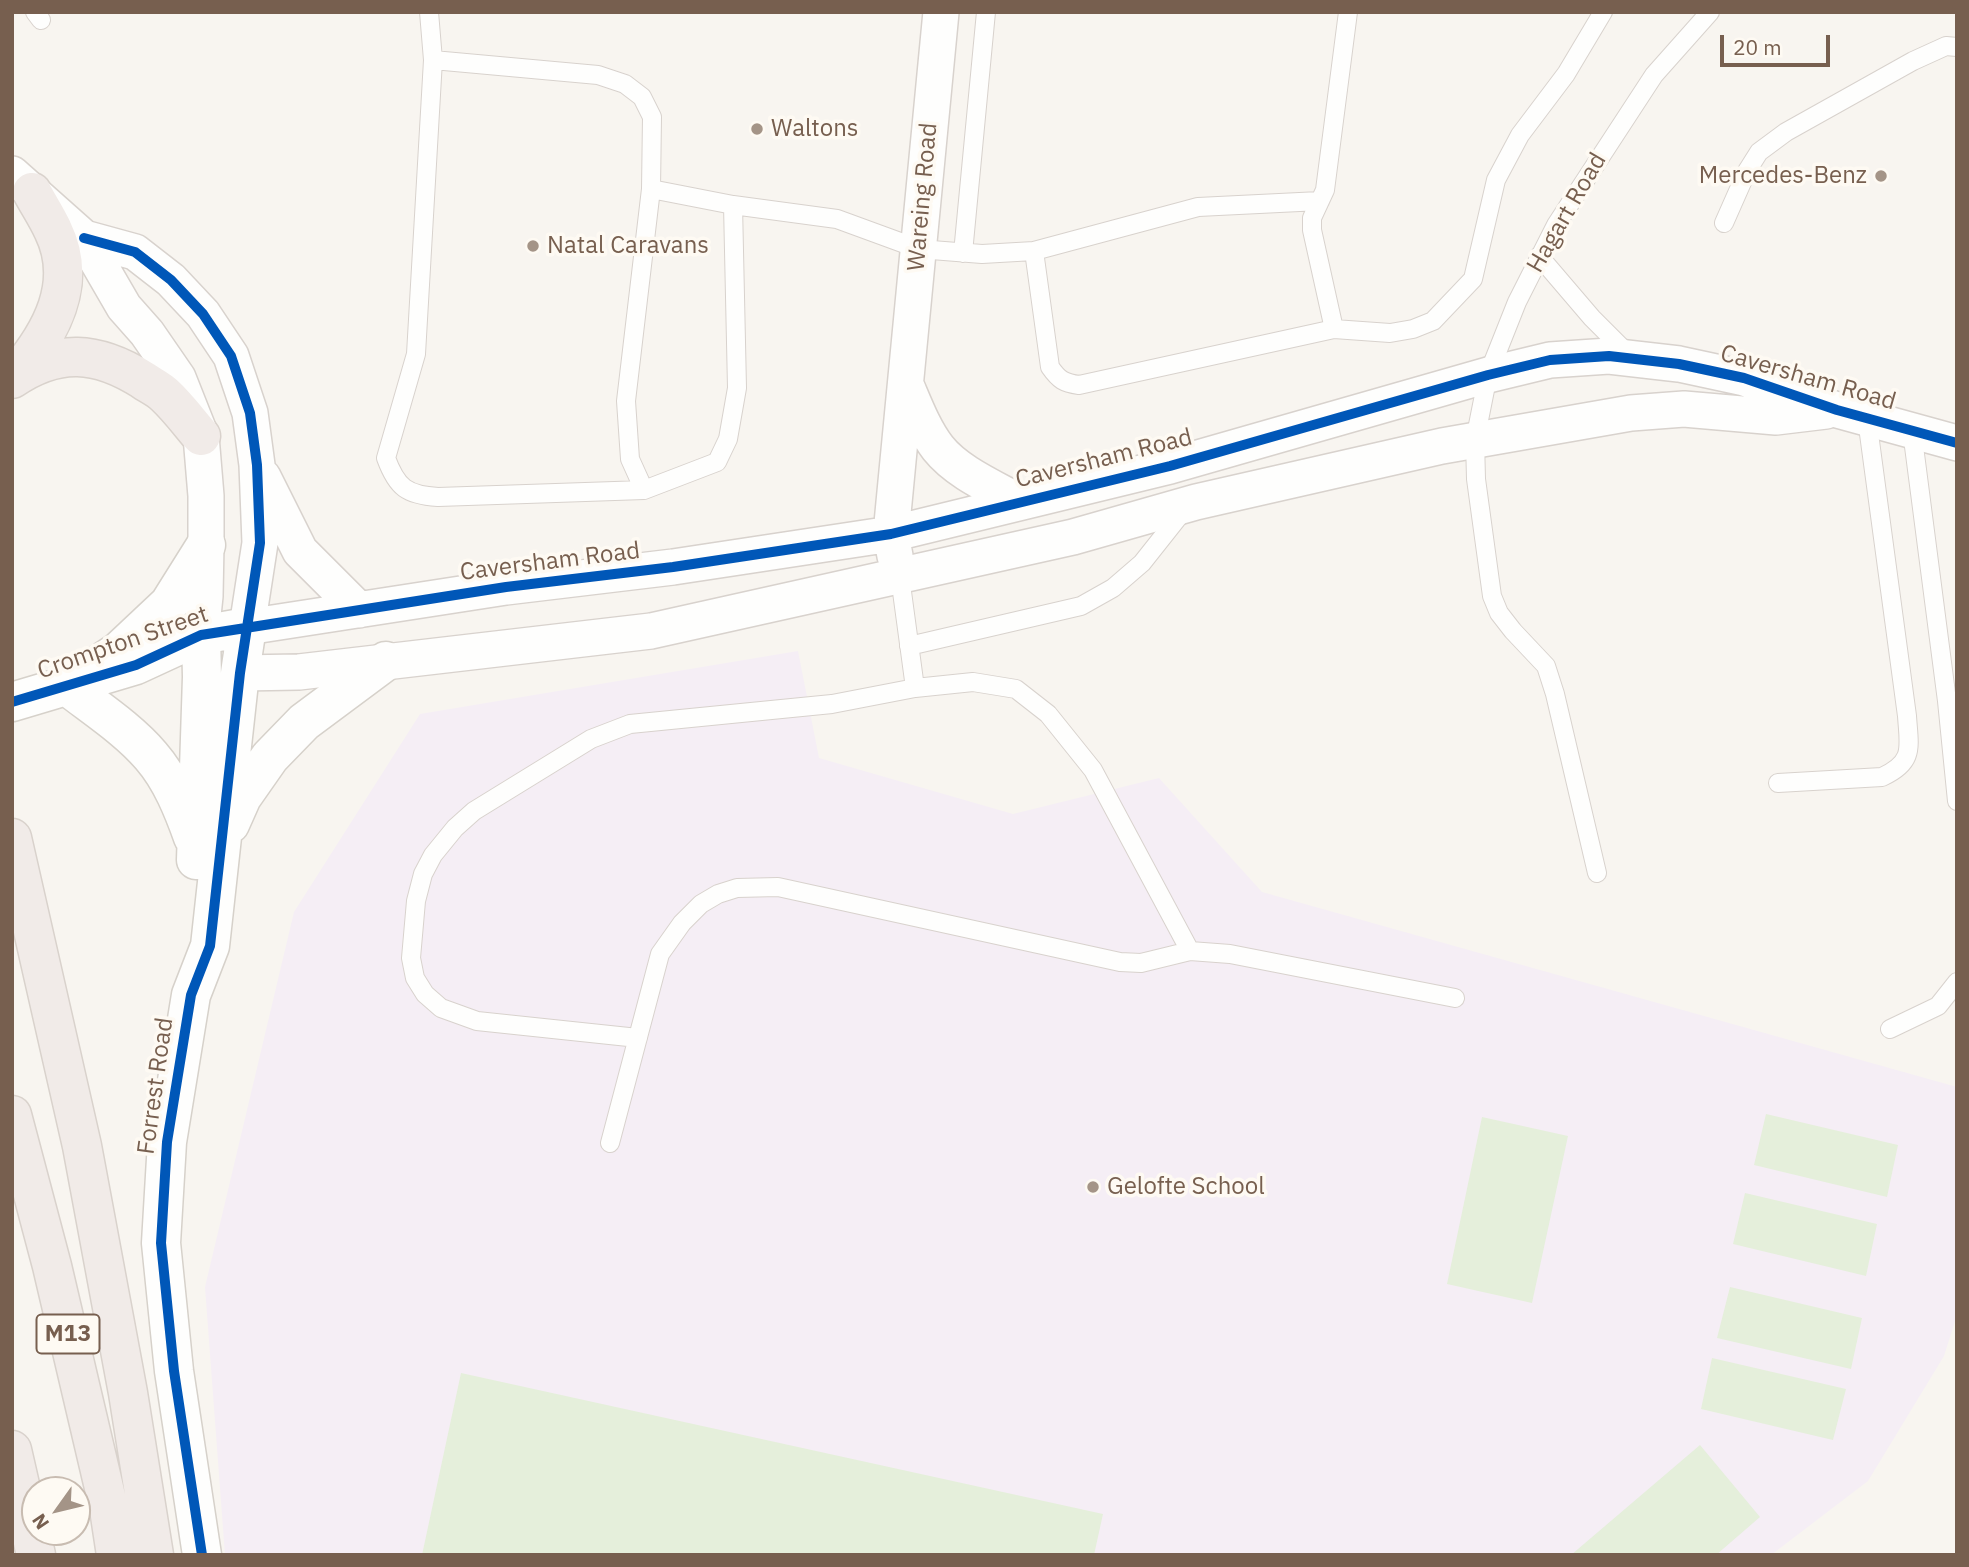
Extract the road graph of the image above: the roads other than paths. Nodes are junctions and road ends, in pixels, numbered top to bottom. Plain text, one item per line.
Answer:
1 (429, 12) edge
2 (941, 12) edge
3 (986, 12) edge
4 (1348, 12) edge
5 (1603, 12) edge
6 (1710, 12) edge
7 (1957, 47) edge
8 (433, 60) junction
9 (22, 183) edge
10 (651, 188) junction
11 (1320, 201) junction
12 (733, 205) junction
13 (1724, 223) dead end
14 (84, 237) junction
15 (919, 249) junction
16 (1034, 251) junction
17 (963, 253) junction
18 (1539, 256) junction
19 (1334, 329) junction
20 (1634, 359) junction
21 (1488, 375) junction
22 (13, 378) edge
23 (905, 382) junction
24 (1852, 414) junction
25 (1912, 431) junction
26 (201, 436) junction
27 (1475, 440) junction
28 (1957, 443) edge
29 (257, 465) junction
30 (644, 490) junction
31 (1019, 502) junction
32 (1189, 504) junction
33 (891, 534) junction
34 (206, 545) junction
35 (900, 577) junction
36 (359, 610) junction
37 (247, 627) junction
38 (201, 635) junction
39 (909, 646) junction
40 (386, 661) junction
41 (136, 665) junction
42 (240, 673) junction
43 (202, 677) junction
44 (67, 686) junction
45 (915, 688) junction
46 (13, 702) edge
47 (1778, 783) dead end
48 (1957, 801) edge
49 (12, 838) edge
50 (210, 845) junction
51 (1597, 873) dead end
52 (1190, 951) junction
53 (1957, 982) edge
54 (1455, 998) dead end
55 (1890, 1029) dead end
56 (638, 1038) junction
57 (12, 1115) edge
58 (610, 1143) dead end
59 (12, 1450) edge
60 (36, 1555) edge
61 (116, 1555) edge
62 (154, 1555) edge
63 (202, 1555) edge

1 - 8 lane
2 - 15 street, Wareing Road
3 - 17 lane
4 - 11 lane
5 - 19 lane
6 - 18 lane, Hagart Road
7 - 13 lane
8 - 10 lane
8 - 30 lane
9 - 14 street
9 - 22 highway
10 - 12 lane
10 - 30 lane
11 - 16 lane
11 - 19 lane
12 - 15 lane
12 - 30 lane
14 - 26 street
14 - 29 street
15 - 17 lane
15 - 23 street, Wareing Road
16 - 17 lane
16 - 19 lane
18 - 20 lane
18 - 21 lane, Hagart Road
20 - 21 street, Caversham Road
20 - 24 street, Caversham Road
21 - 27 lane, Hagart Road
21 - 31 street, Caversham Road
22 - 26 highway
23 - 31 street, Wareing Road
23 - 33 street, Wareing Road
24 - 25 street, Caversham Road
24 - 27 street, Caversham Road
24 - 47 lane
25 - 28 street, Caversham Road
25 - 48 lane
26 - 34 street
27 - 32 street, Caversham Road
27 - 51 lane, Hagart Road
29 - 36 street
29 - 37 street
31 - 33 street, Caversham Road
32 - 35 street, Caversham Road
32 - 39 lane
33 - 35 street, Wareing Road
33 - 36 street, Caversham Road
34 - 38 street
34 - 44 street
35 - 39 lane
35 - 40 street, Caversham Road
36 - 37 street, Caversham Road
37 - 38 street, Crompton Street
37 - 42 street, Forrest Road
38 - 41 street, Crompton Street
38 - 43 street, Forrest Road
39 - 45 lane
40 - 42 street, Caversham Road
40 - 50 street
41 - 43 street, Crompton Street
41 - 44 street, Crompton Street
42 - 43 street, Crompton Street
42 - 50 street, Forrest Road
43 - 50 street, Forrest Road
44 - 46 street, Crompton Street
44 - 50 street
45 - 52 lane
45 - 56 lane
49 - 62 highway
50 - 63 street, Forrest Road
52 - 54 lane
52 - 56 lane
53 - 55 lane
56 - 58 lane
57 - 61 highway, M13
59 - 60 highway

